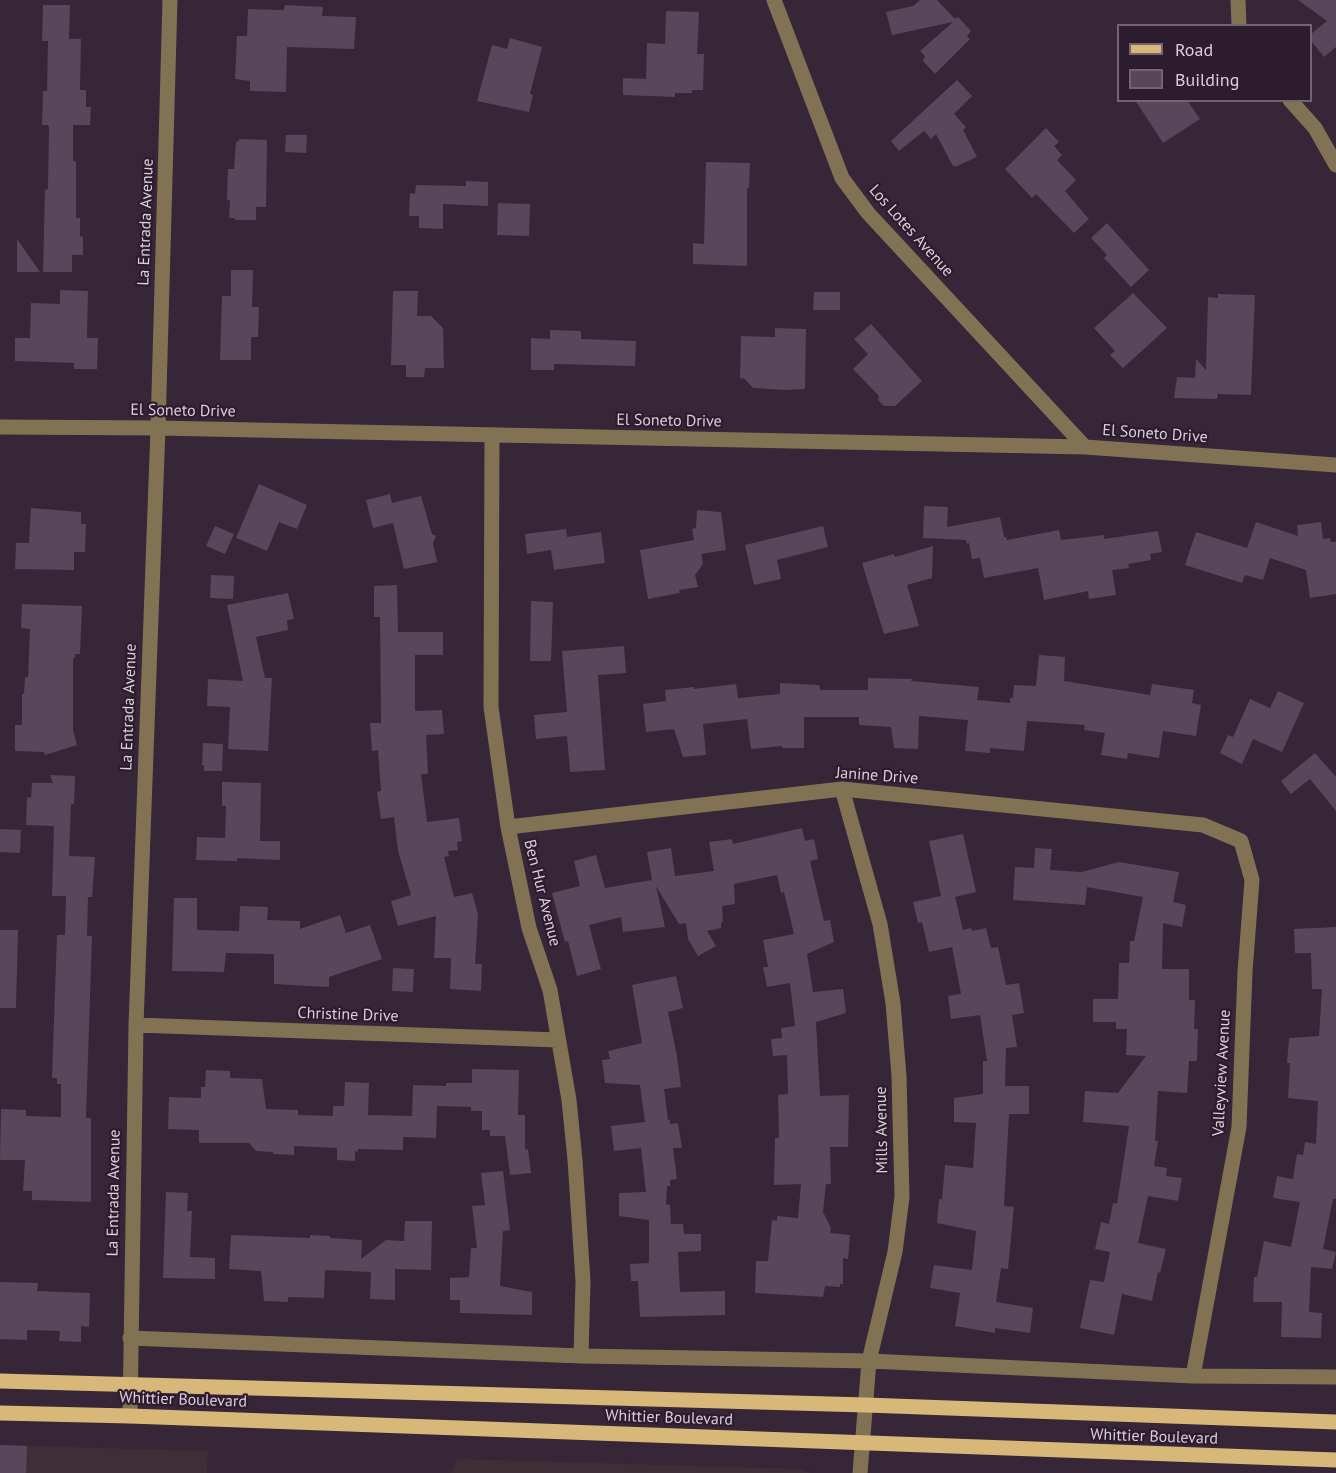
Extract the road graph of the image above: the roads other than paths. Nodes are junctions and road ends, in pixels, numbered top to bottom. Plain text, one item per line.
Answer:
1 (170, 0) edge
2 (774, 0) edge
3 (1238, 0) edge
4 (1239, 24) edge
5 (1292, 102) edge
6 (1336, 165) edge
7 (0, 427) edge
8 (158, 428) junction
9 (492, 435) junction
10 (1085, 447) junction
11 (1336, 465) edge
12 (842, 789) junction
13 (508, 827) junction
14 (1241, 841) joint
15 (136, 1025) junction
16 (558, 1040) junction
17 (130, 1338) junction
18 (581, 1356) junction
19 (869, 1360) junction
20 (1193, 1376) junction
21 (1336, 1377) edge
22 (0, 1381) edge
23 (130, 1385) junction
24 (866, 1406) junction
25 (0, 1413) edge
26 (130, 1416) junction
27 (1336, 1422) edge
28 (863, 1444) junction
29 (1336, 1460) edge
30 (860, 1473) edge

1 - 8 street, La Entrada Avenue
2 - 10 street, Los Lotes Avenue
3 - 4 street
5 - 6 street
7 - 8 street, El Soneto Drive
8 - 9 street, El Soneto Drive
8 - 15 street, La Entrada Avenue
9 - 10 street, El Soneto Drive
9 - 13 street, Ben Hur Avenue
10 - 11 street, El Soneto Drive
12 - 13 street, Janine Drive
12 - 14 street, Janine Drive
12 - 19 street, Mills Avenue
13 - 16 street, Ben Hur Avenue
14 - 20 street, Valleyview Avenue
15 - 16 street, Christine Drive
15 - 17 street, La Entrada Avenue
16 - 18 street, Ben Hur Avenue
17 - 18 street
17 - 23 street, La Entrada Avenue
18 - 19 street
19 - 20 street
19 - 24 street, Mills Avenue
20 - 21 street
22 - 23 main road, Whittier Boulevard
23 - 24 main road, Whittier Boulevard
23 - 26 street, La Entrada Avenue
24 - 27 main road, Whittier Boulevard
24 - 28 street, Mills Avenue
25 - 26 main road, Whittier Boulevard
26 - 28 main road, Whittier Boulevard
28 - 29 main road, Whittier Boulevard
28 - 30 street, Mills Avenue

